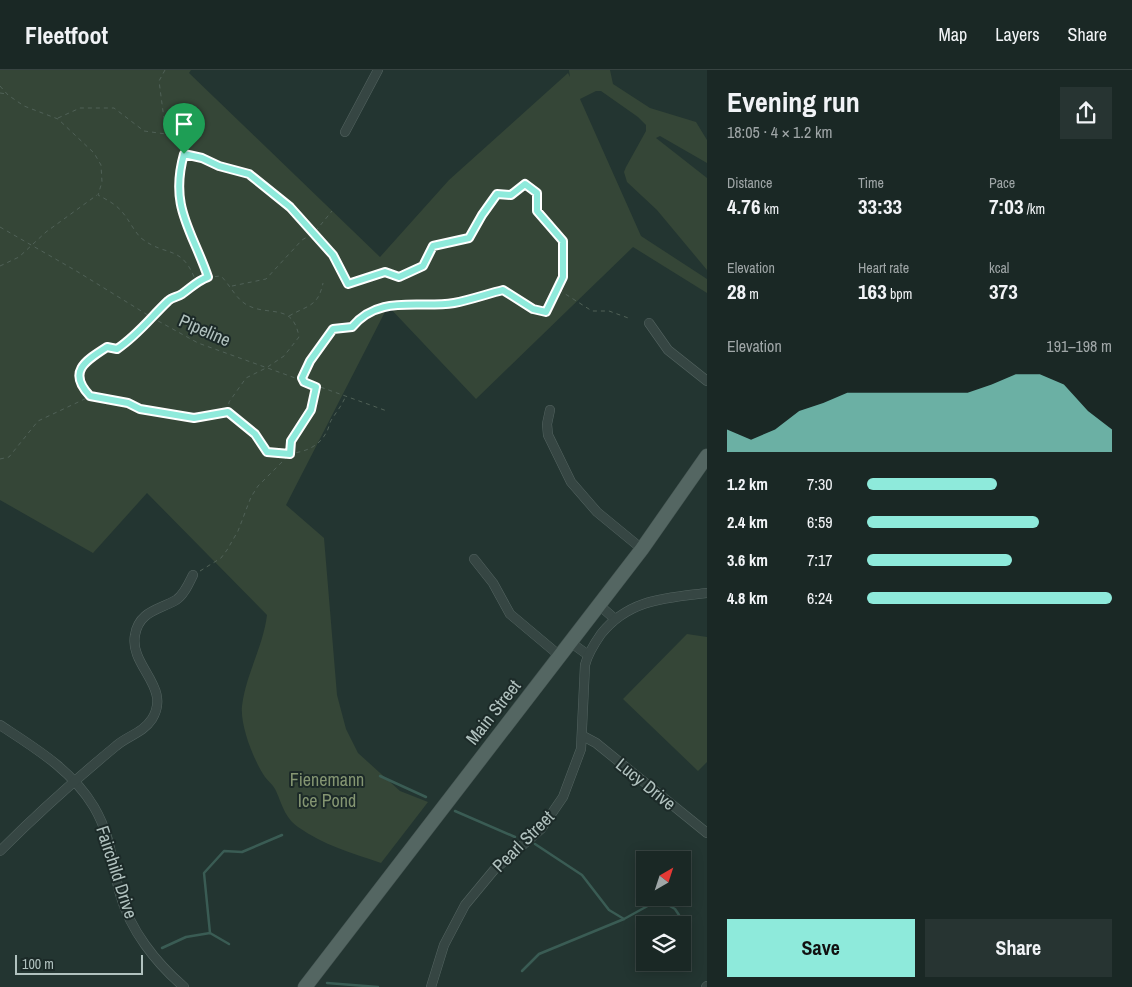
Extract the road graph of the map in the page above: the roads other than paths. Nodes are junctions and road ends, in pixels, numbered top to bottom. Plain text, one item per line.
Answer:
1 (378, 70) edge
2 (345, 132) dead end
3 (648, 323) dead end
4 (707, 381) edge
5 (550, 410) dead end
6 (707, 456) edge
7 (642, 549) junction
8 (474, 559) dead end
9 (193, 575) road end
10 (707, 593) edge
11 (599, 605) junction
12 (615, 619) junction
13 (570, 642) junction
14 (588, 655) junction
15 (560, 656) junction
16 (0, 725) edge
17 (583, 736) junction
18 (75, 782) junction
19 (707, 833) edge
20 (0, 851) edge
21 (184, 987) edge
22 (305, 987) edge
23 (431, 987) edge

1 - 2 street
3 - 4 street
5 - 7 street
6 - 7 main road, Main Street
7 - 11 main road, Main Street
8 - 15 street
9 - 18 street
10 - 12 street, Pearl Street
11 - 12 street
11 - 13 main road, Main Street
12 - 14 street, Pearl Street
13 - 14 street
13 - 15 main road, Main Street
14 - 17 street, Pearl Street
15 - 22 main road, Main Street
16 - 18 street, Fairchild Drive
17 - 19 street, Lucy Drive
17 - 23 street, Pearl Street
18 - 20 street
18 - 21 street, Fairchild Drive

